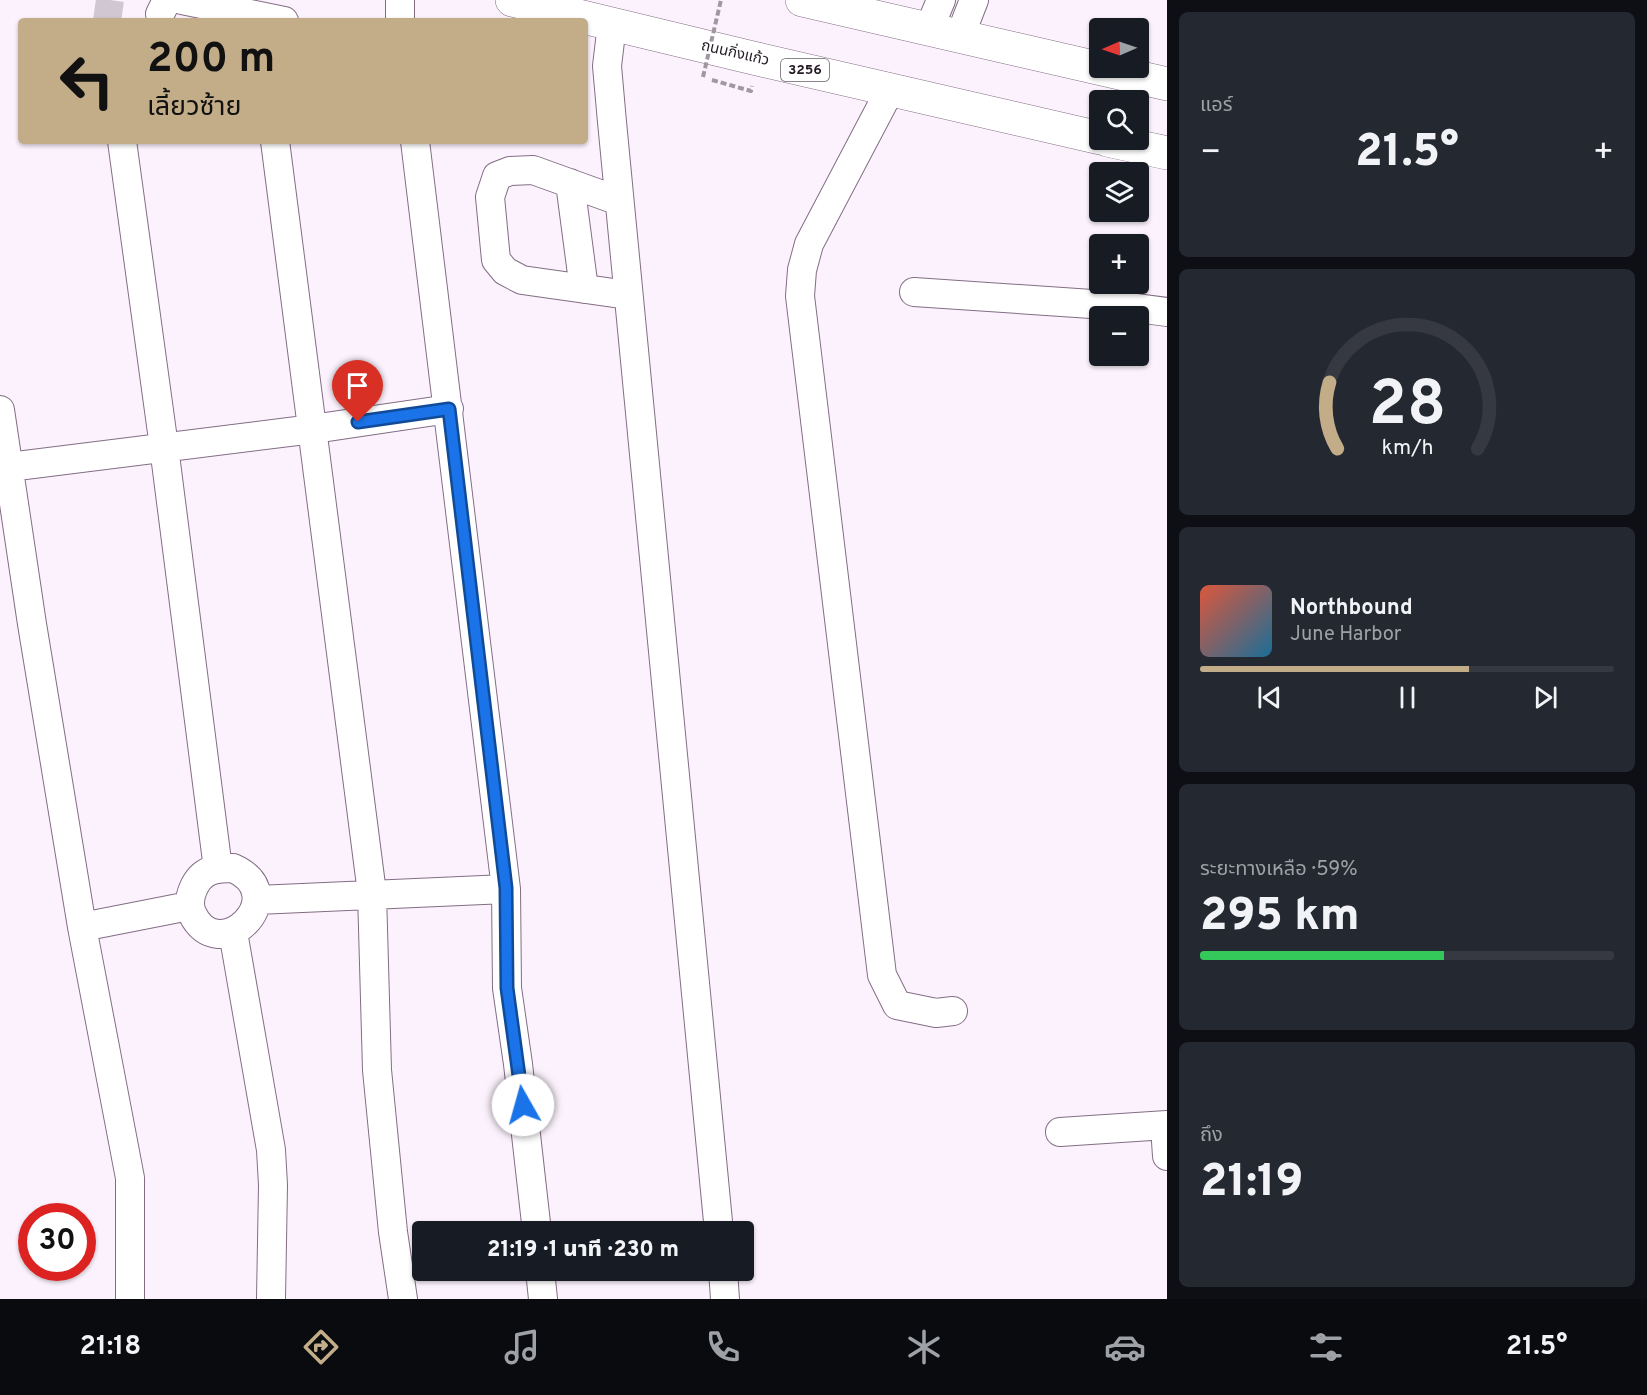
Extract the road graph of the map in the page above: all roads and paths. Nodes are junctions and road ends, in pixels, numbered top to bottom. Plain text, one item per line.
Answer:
1 (400, 0) edge
2 (512, 0) edge
3 (720, 0) edge
4 (802, 0) edge
5 (974, 0) edge
6 (169, 5) edge
7 (935, 15) edge
8 (262, 18) edge
9 (400, 18) edge
10 (587, 18) edge
11 (588, 18) edge
12 (612, 24) junction
13 (960, 36) junction
14 (703, 77) dead end
15 (1167, 84) edge
16 (890, 90) junction
17 (1089, 135) edge
18 (122, 144) edge
19 (275, 144) edge
20 (415, 144) edge
21 (1149, 149) edge
22 (1167, 153) edge
23 (570, 183) junction
24 (619, 201) junction
25 (584, 289) junction
26 (914, 292) dead end
27 (628, 295) junction
28 (1167, 312) edge
29 (449, 409) junction
30 (0, 410) edge
31 (313, 429) junction
32 (164, 447) junction
33 (9, 467) junction
34 (218, 868) junction
35 (506, 888) junction
36 (372, 893) junction
37 (256, 900) junction
38 (189, 906) junction
39 (82, 927) junction
40 (233, 932) junction
41 (953, 1011) dead end
42 (1166, 1126) edge
43 (1060, 1132) dead end
44 (1167, 1156) edge
45 (536, 1221) edge
46 (718, 1221) edge
47 (541, 1281) edge
48 (724, 1281) edge
49 (130, 1299) edge
50 (271, 1299) edge
51 (404, 1299) edge
52 (543, 1299) edge
53 (725, 1299) edge

1 - 9 street
2 - 10 main road, ถนนกิ่งแก้ว / 3256
3 - 14 path, bridge
4 - 7 main road
5 - 13 street
6 - 8 street
7 - 13 main road
11 - 12 main road, ถนนกิ่งแก้ว / 3256
12 - 16 main road, ถนนกิ่งแก้ว / 3256
12 - 24 street
13 - 15 main road
16 - 17 main road, ถนนกิ่งแก้ว / 3256
16 - 41 street
18 - 32 street
19 - 31 street
20 - 29 street
21 - 22 main road
23 - 24 street
23 - 25 street
23 - 25 street
24 - 27 street
25 - 27 street
26 - 28 street
27 - 46 street
29 - 31 street
29 - 35 street
30 - 33 street
31 - 32 street
31 - 36 street
32 - 33 street
32 - 34 street
33 - 39 street
34 - 37 street
34 - 38 street
35 - 36 street
35 - 45 street
36 - 37 street
36 - 51 street
37 - 40 street
38 - 39 street
38 - 40 street
39 - 49 street
40 - 50 street
42 - 43 street
42 - 44 street
47 - 52 street
48 - 53 street

